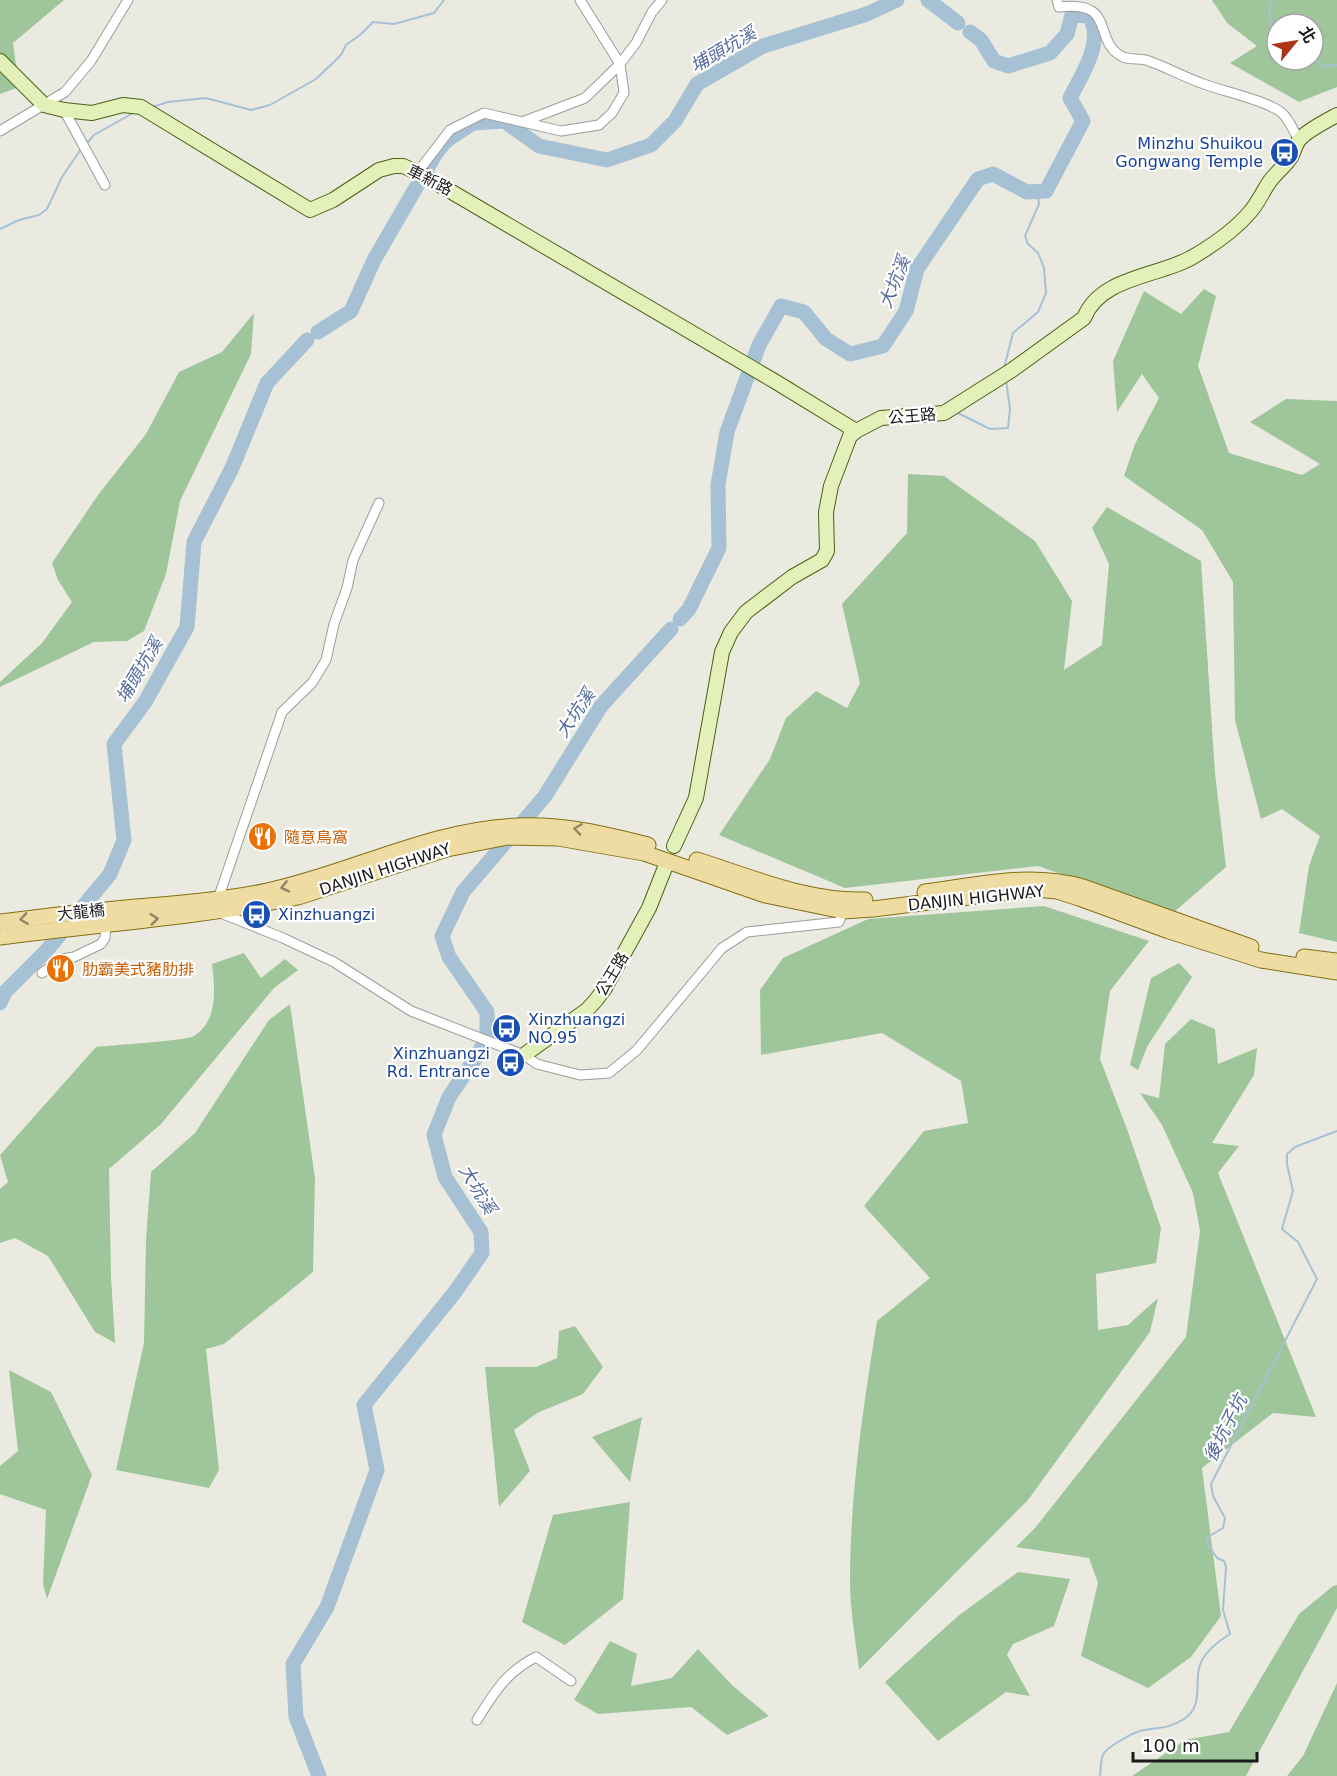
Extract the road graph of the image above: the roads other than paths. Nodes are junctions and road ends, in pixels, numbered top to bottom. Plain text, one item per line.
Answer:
1 (128, 0) edge
2 (580, 0) edge
3 (662, 0) edge
4 (1057, 0) edge
5 (0, 62) edge
6 (620, 64) junction
7 (44, 105) junction
8 (64, 110) junction
9 (1337, 115) edge
10 (525, 121) junction
11 (0, 131) edge
12 (1299, 140) junction
13 (419, 173) junction
14 (105, 185) dead end
15 (855, 431) junction
16 (378, 503) dead end
17 (677, 858) junction
18 (218, 905) junction
19 (845, 906) junction
20 (114, 909) joint
21 (0, 922) edge
22 (101, 925) junction
23 (0, 937) edge
24 (1337, 961) edge
25 (1337, 972) edge
26 (42, 973) dead end
27 (524, 1055) junction
28 (572, 1681) dead end
29 (477, 1720) dead end

1 - 7 street
2 - 6 street
3 - 6 street
4 - 12 street
5 - 7 street
6 - 10 street
6 - 10 street
7 - 8 street, 車新路
7 - 11 street
8 - 13 street, 車新路
8 - 14 street
9 - 12 street, 公王路
10 - 13 street
12 - 15 street, 公王路
13 - 15 street, 車新路
15 - 17 street, 公王路
16 - 18 street
17 - 18 main road, DANJIN HIGHWAY
17 - 19 main road, DANJIN HIGHWAY
17 - 27 street, 公王路
18 - 20 main road, DANJIN HIGHWAY
22 -> 18 main road, DANJIN HIGHWAY
18 - 27 street
19 - 24 main road, DANJIN HIGHWAY
19 - 25 main road, DANJIN HIGHWAY
19 - 27 street
20 -> 21 main road, 大龍橋
22 - 23 main road, 大龍橋
22 - 26 street
28 - 29 street

